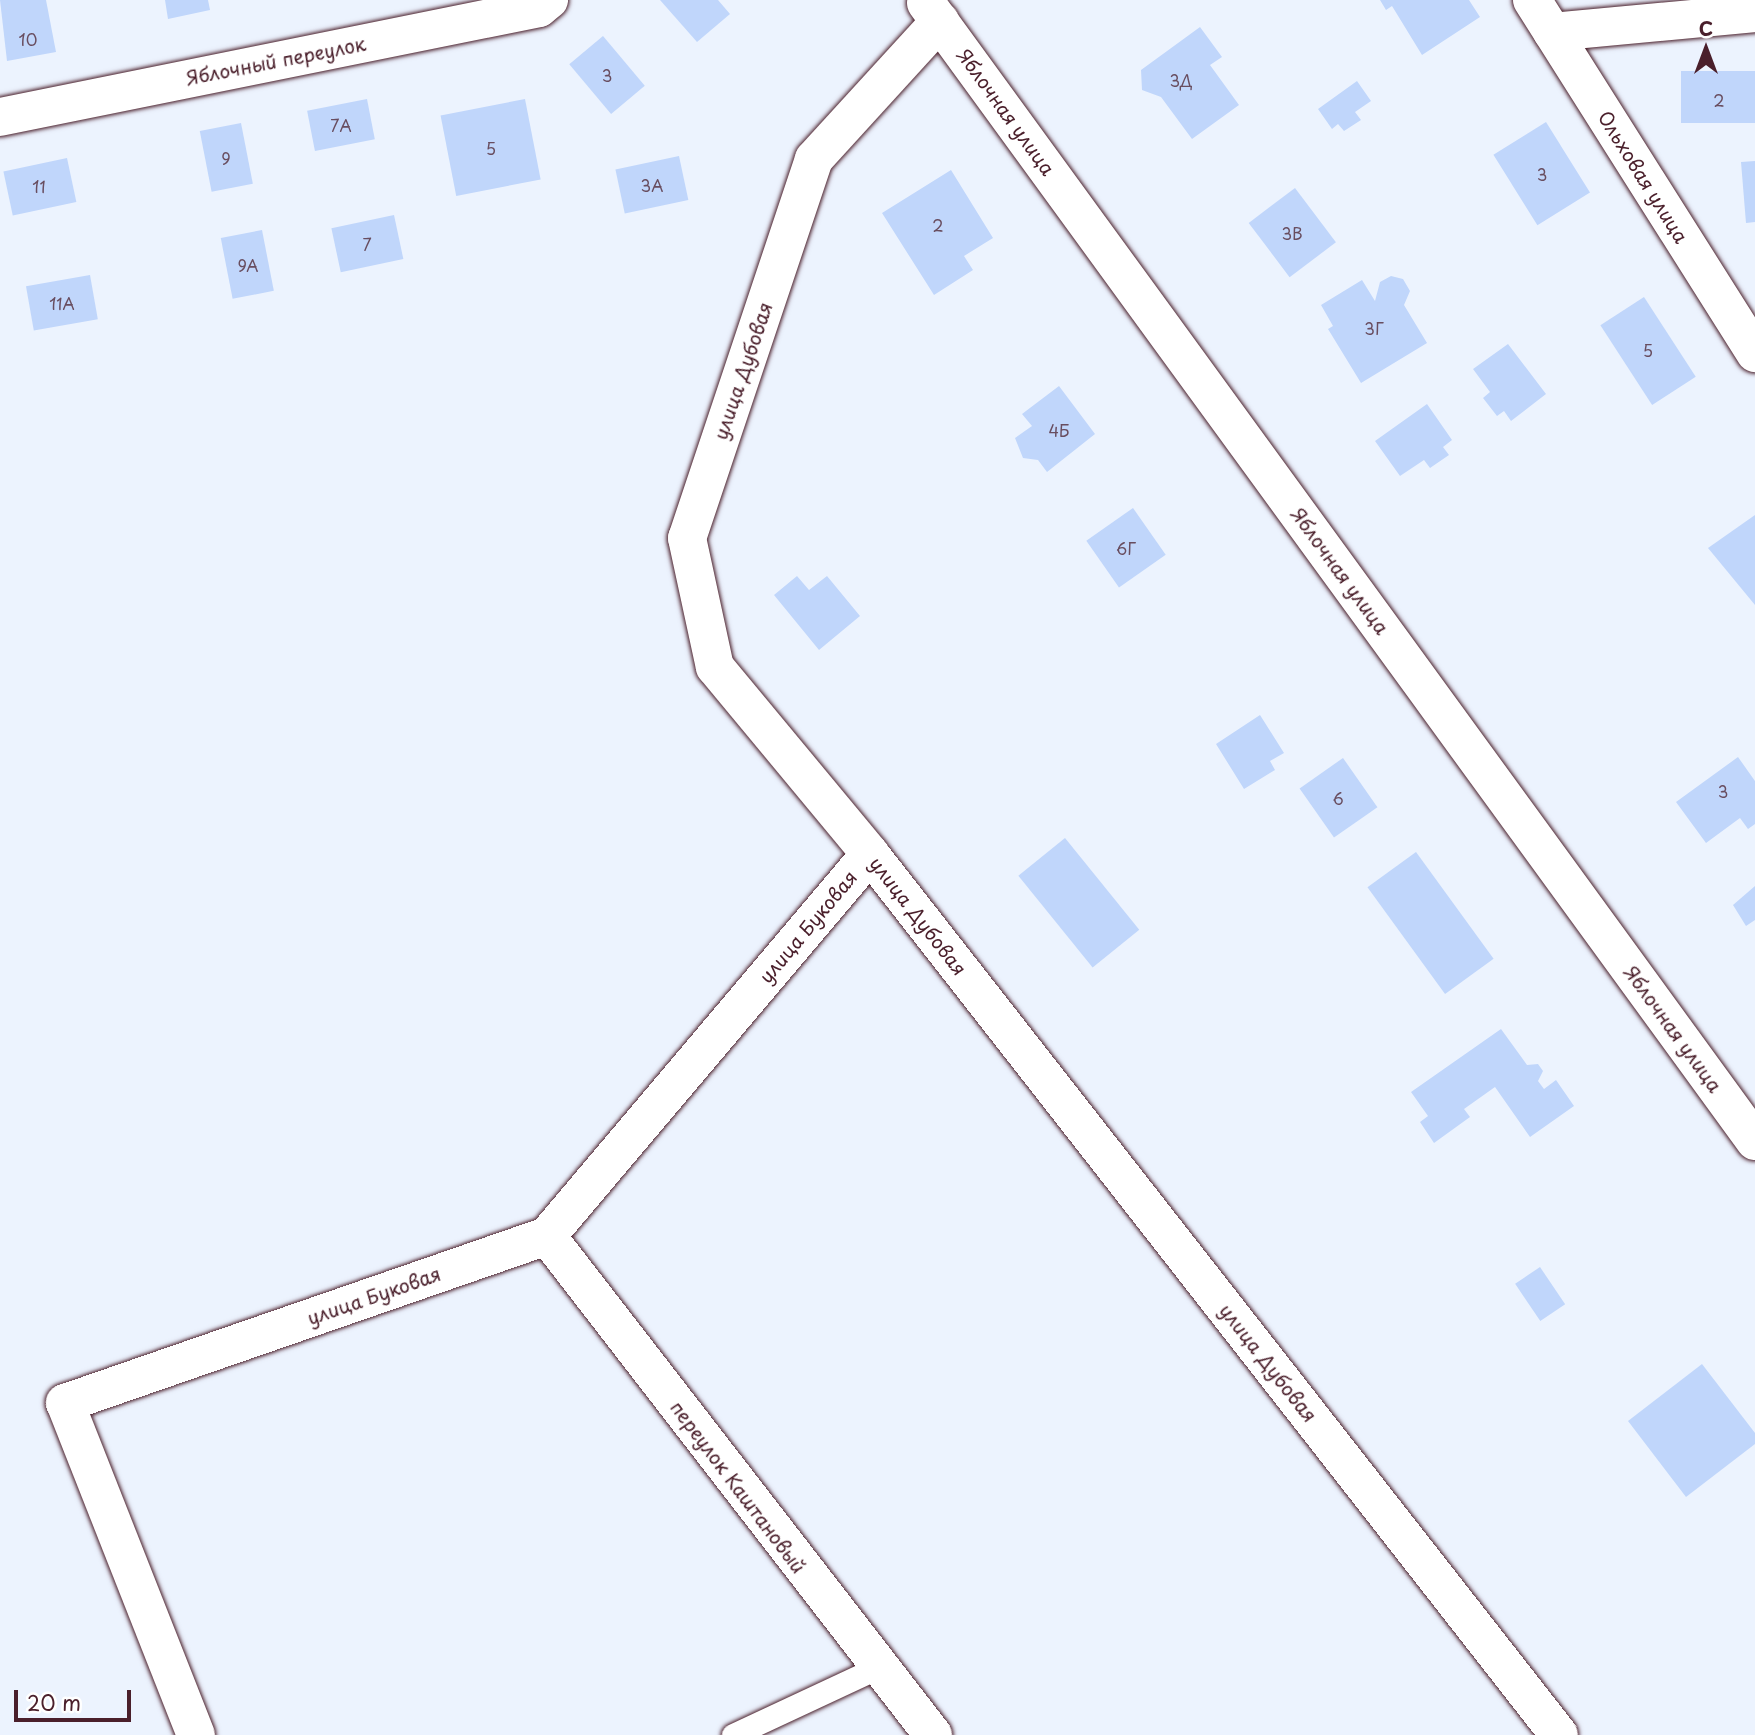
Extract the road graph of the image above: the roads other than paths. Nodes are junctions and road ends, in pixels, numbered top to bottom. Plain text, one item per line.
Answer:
1 (549, 0) edge
2 (1532, 0) edge
3 (932, 11) edge
4 (1755, 13) edge
5 (1552, 32) junction
6 (0, 117) edge
7 (1755, 354) edge
8 (870, 854) junction
9 (1755, 1142) edge
10 (547, 1236) junction
11 (877, 1668) junction
12 (196, 1735) edge
13 (733, 1735) edge
14 (933, 1735) edge
15 (1559, 1735) edge

1 - 6 street, Яблочный переулок
2 - 5 street, Ольховая улица
3 - 8 street, улица Дубовая
3 - 9 street, Яблочная улица
4 - 5 street
5 - 7 street, Ольховая улица
8 - 10 street, улица Буковая
8 - 15 street, улица Дубовая
10 - 11 street, переулок Каштановый
10 - 12 street, улица Буковая
11 - 13 lane
11 - 14 street, переулок Каштановый

